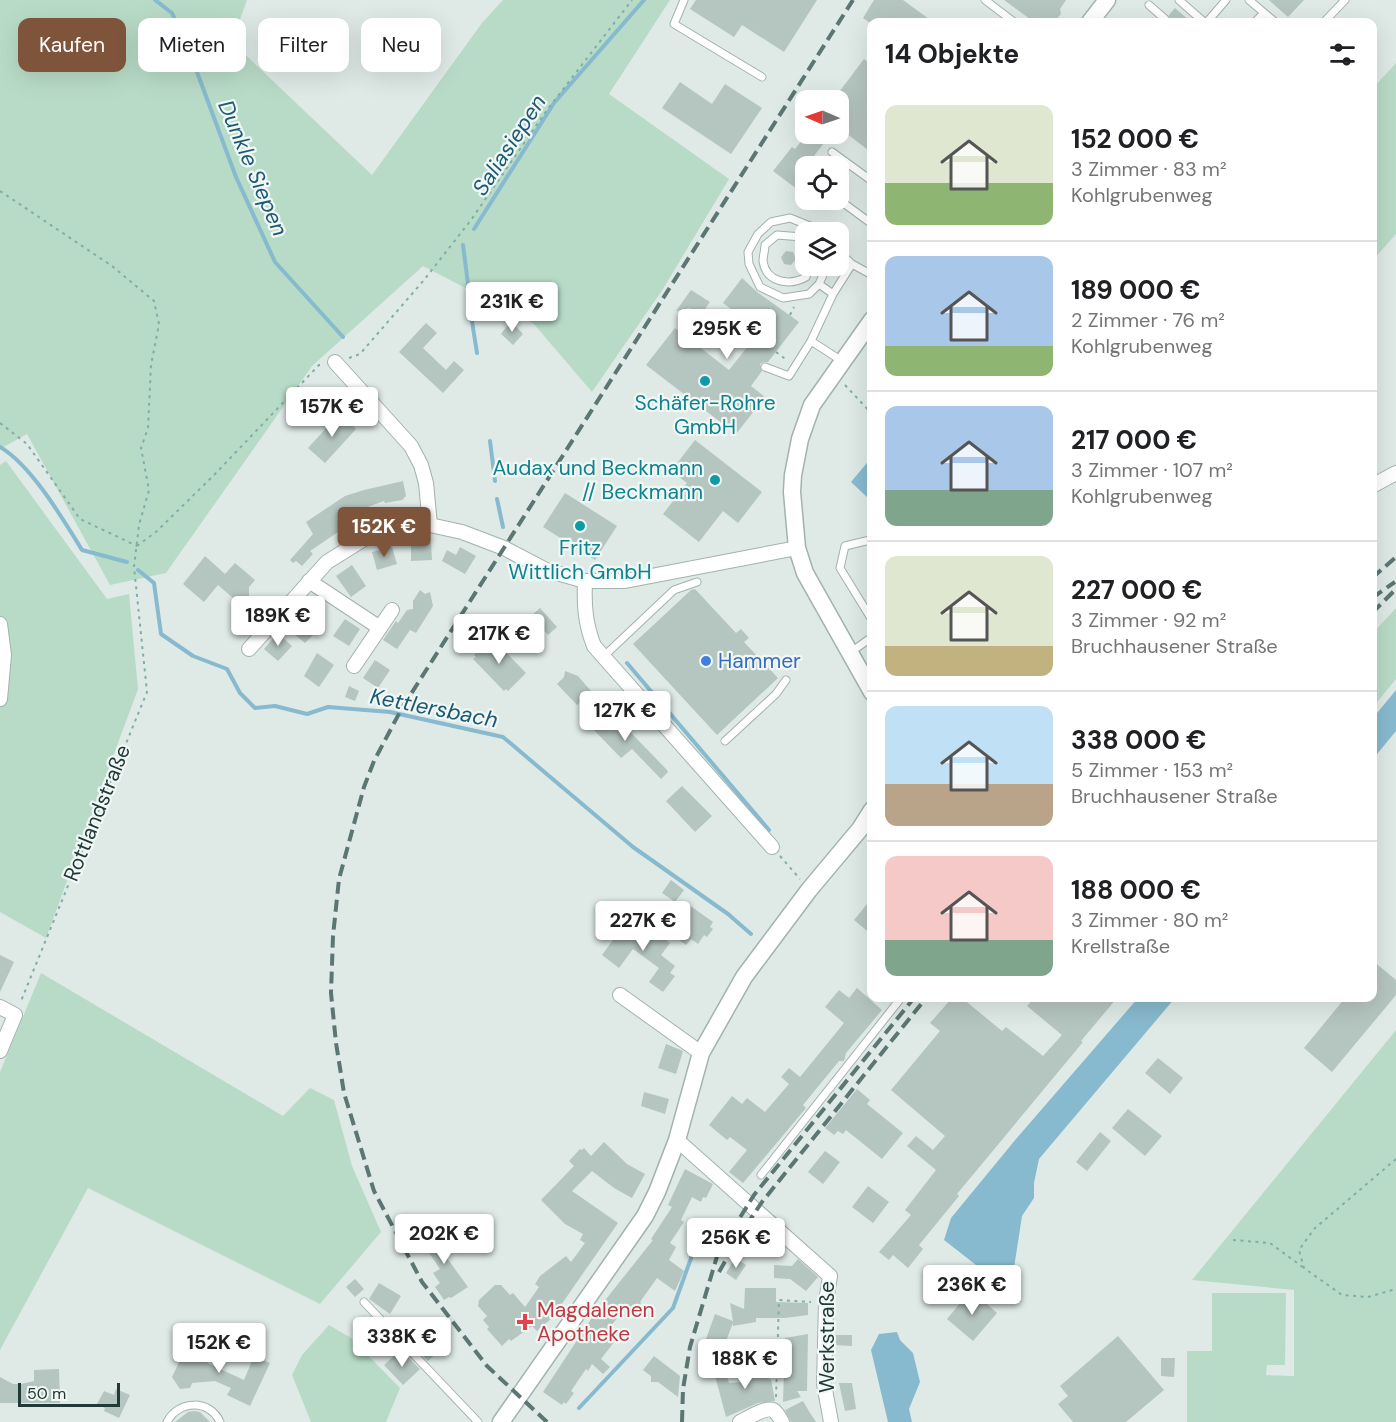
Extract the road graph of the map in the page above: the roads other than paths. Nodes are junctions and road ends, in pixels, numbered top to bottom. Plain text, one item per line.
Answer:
1 (684, 0) edge
2 (985, 0) edge
3 (1179, 0) edge
4 (1226, 0) edge
5 (1249, 0) edge
6 (1345, 0) edge
7 (1105, 1) edge
8 (1149, 4) dead end
9 (1264, 13) junction
10 (1009, 18) edge
11 (1093, 18) edge
12 (1164, 18) edge
13 (1200, 18) edge
14 (1209, 18) edge
15 (1259, 18) edge
16 (1270, 18) edge
17 (1328, 18) edge
18 (762, 77) dead end
19 (832, 152) dead end
20 (838, 156) edge
21 (849, 164) edge
22 (867, 177) edge
23 (849, 208) edge
24 (867, 220) edge
25 (800, 222) edge
26 (795, 238) edge
27 (849, 261) edge
28 (852, 264) junction
29 (867, 272) edge
30 (807, 276) edge
31 (823, 276) edge
32 (819, 284) junction
33 (833, 294) junction
34 (867, 327) edge
35 (811, 341) junction
36 (335, 363) road end
37 (765, 367) dead end
38 (837, 367) junction
39 (1396, 473) edge
40 (1377, 483) edge
41 (430, 525) junction
42 (867, 542) edge
43 (797, 548) junction
44 (309, 580) junction
45 (585, 581) junction
46 (697, 582) dead end
47 (392, 610) dead end
48 (867, 612) edge
49 (0, 624) edge
50 (380, 628) junction
51 (867, 640) edge
52 (249, 650) dead end
53 (850, 652) junction
54 (603, 657) junction
55 (354, 666) dead end
56 (786, 680) dead end
57 (867, 683) edge
58 (0, 699) edge
59 (725, 741) dead end
60 (867, 818) edge
61 (772, 847) road end
62 (620, 995) dead end
63 (898, 1002) edge
64 (0, 1007) edge
65 (0, 1051) edge
66 (701, 1053) junction
67 (677, 1140) junction
68 (761, 1175) dead end
69 (364, 1302) dead end
70 (779, 1417) edge
71 (167, 1422) edge
72 (220, 1422) edge
73 (478, 1422) edge
74 (501, 1422) edge
75 (740, 1422) edge
76 (831, 1422) edge

1 - 18 lane
2 - 10 lane
3 - 13 lane
4 - 14 lane
5 - 9 lane
6 - 17 lane
7 - 11 street
8 - 12 lane
9 - 15 lane
9 - 16 lane
19 - 20 lane
21 - 22 lane
23 - 24 lane
25 - 32 lane
26 - 30 lane
27 - 28 lane
28 - 29 lane
28 - 33 lane
31 - 32 lane
32 - 33 lane
33 - 35 lane
34 - 38 street
35 - 37 lane
35 - 38 lane
36 - 41 street
38 - 43 street
39 - 40 street
41 - 44 street
41 - 45 street
42 - 48 lane
43 - 45 street
43 - 53 street
44 - 50 street
44 - 52 street
45 - 54 street
46 - 54 lane
47 - 50 street
49 - 58 street
50 - 55 street
51 - 53 lane
53 - 57 street
54 - 61 street
56 - 59 lane
60 - 66 street
62 - 66 street
63 - 68 lane
64 - 65 street
66 - 67 street
67 - 74 street
67 - 76 street, Werkstraße
69 - 73 lane
70 - 75 street
71 - 72 lane

